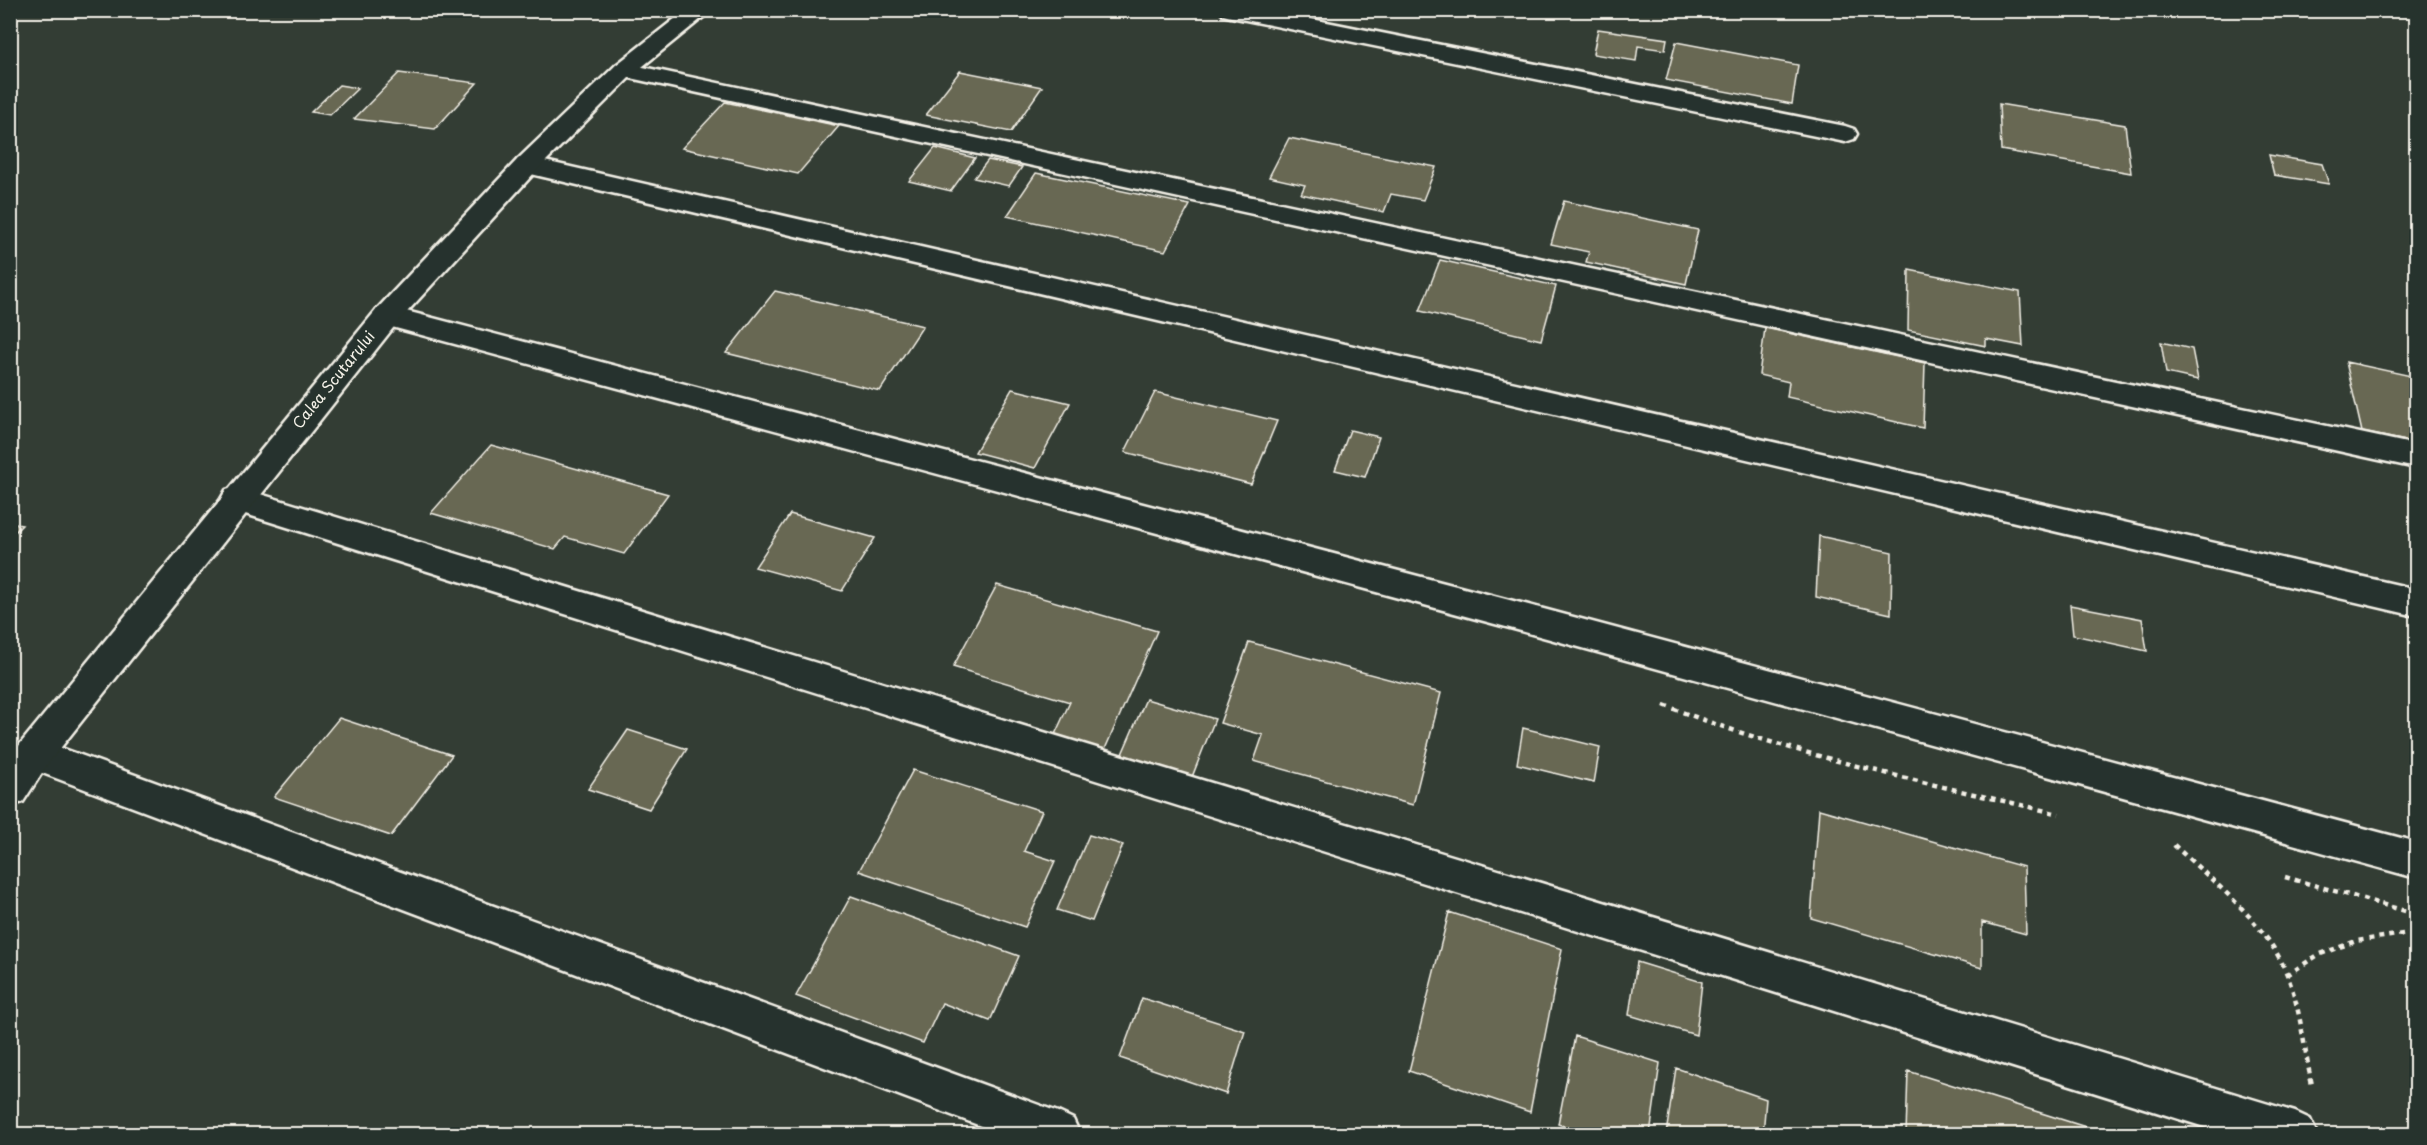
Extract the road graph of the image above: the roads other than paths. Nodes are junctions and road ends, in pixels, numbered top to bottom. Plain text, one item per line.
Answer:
1 (701, 10) edge
2 (1230, 10) edge
3 (624, 70) junction
4 (1845, 134) dead end
5 (527, 165) junction
6 (387, 316) junction
7 (2416, 458) edge
8 (237, 499) junction
9 (2416, 603) edge
10 (34, 754) junction
11 (10, 790) edge
12 (2416, 860) edge
13 (1058, 1134) edge
14 (2295, 1134) edge

1 - 3 street, Calea Scutarului
2 - 4 street
3 - 5 street, Calea Scutarului
3 - 7 street
5 - 6 street, Calea Scutarului
5 - 9 street
6 - 8 street, Calea Scutarului
6 - 12 street
8 - 10 street, Calea Scutarului
8 - 14 street
10 - 11 street, Calea Scutarului
10 - 13 street

